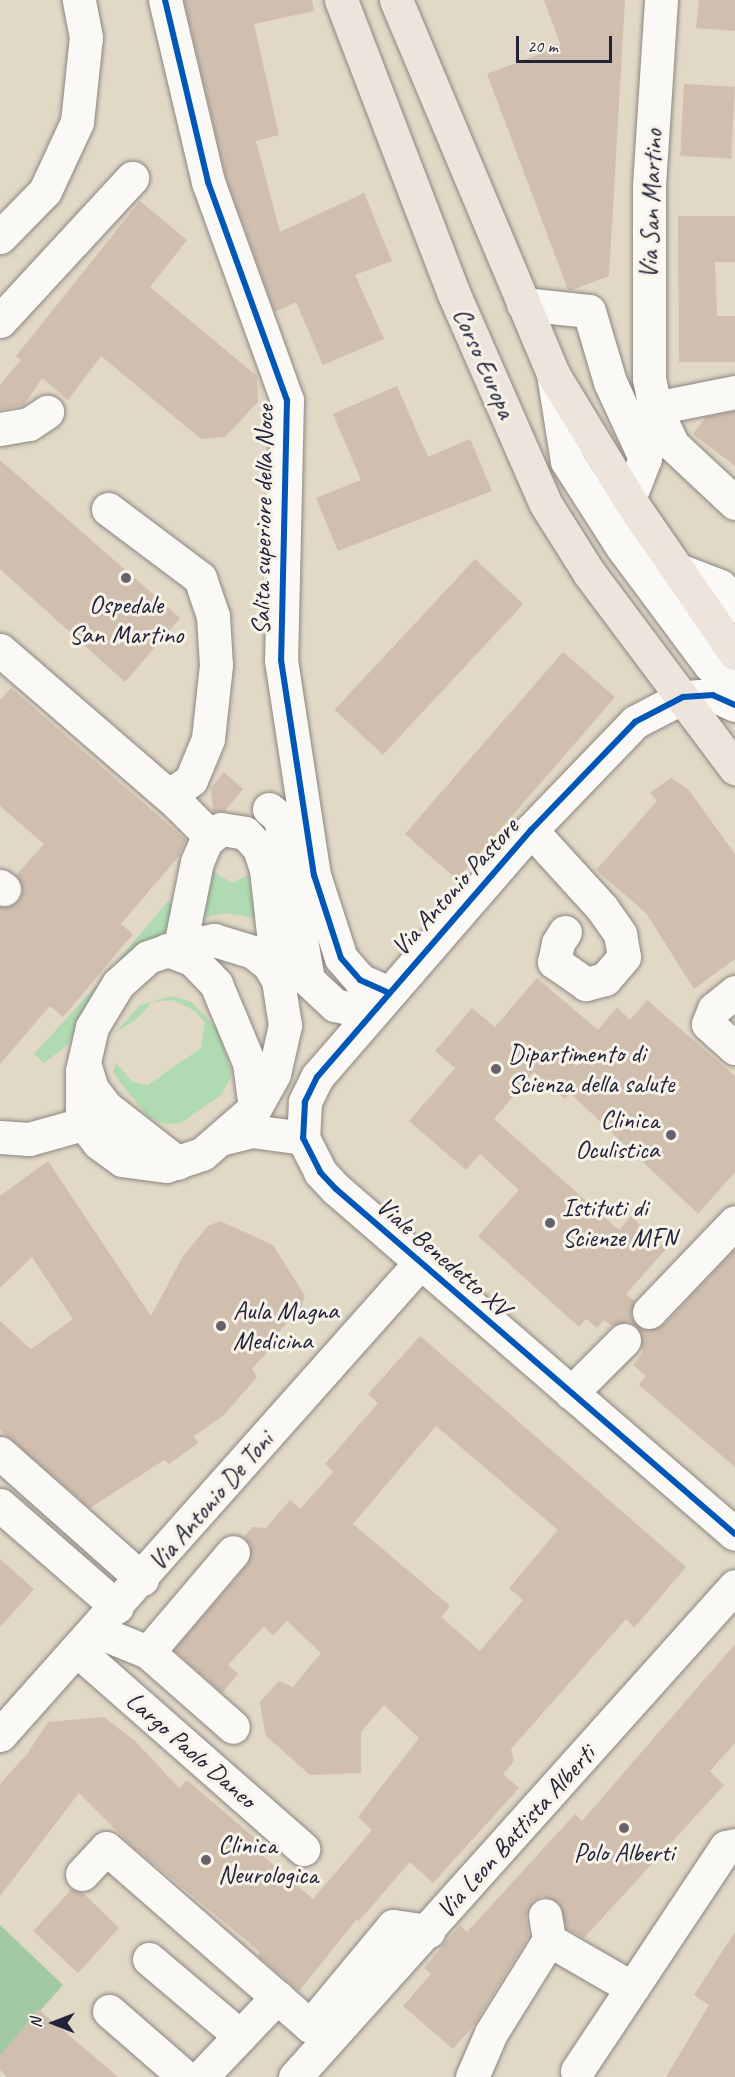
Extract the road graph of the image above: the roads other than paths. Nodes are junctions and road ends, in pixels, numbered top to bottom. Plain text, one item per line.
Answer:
1 (79, 0) edge
2 (165, 0) edge
3 (341, 0) edge
4 (396, 0) edge
5 (661, 0) edge
6 (132, 178) dead end
7 (0, 237) edge
8 (523, 304) junction
9 (0, 321) edge
10 (553, 374) junction
11 (735, 392) edge
12 (655, 408) junction
13 (47, 412) dead end
14 (0, 429) edge
15 (628, 500) junction
16 (735, 503) edge
17 (108, 509) dead end
18 (680, 570) junction
19 (735, 606) edge
20 (0, 650) edge
21 (735, 652) edge
22 (735, 689) edge
23 (683, 697) junction
24 (735, 705) edge
25 (735, 768) edge
26 (173, 800) junction
27 (269, 809) dead end
28 (531, 830) junction
29 (214, 833) junction
30 (565, 932) dead end
31 (173, 948) junction
32 (281, 991) junction
33 (735, 992) edge
34 (368, 1005) junction
35 (735, 1048) edge
36 (84, 1058) junction
37 (255, 1108) junction
38 (86, 1123) junction
39 (1, 1138) edge
40 (224, 1138) junction
41 (303, 1138) junction
42 (178, 1163) junction
43 (735, 1222) edge
44 (419, 1264) junction
45 (434, 1306) dead end
46 (649, 1312) dead end
47 (624, 1340) dead end
48 (537, 1364) junction
49 (571, 1393) junction
50 (0, 1453) edge
51 (0, 1505) edge
52 (731, 1524) edge
53 (233, 1552) dead end
54 (142, 1579) junction
55 (735, 1586) edge
56 (117, 1607) junction
57 (87, 1641) junction
58 (148, 1652) junction
59 (233, 1727) dead end
60 (0, 1735) edge
61 (735, 1845) edge
62 (303, 1849) dead end
63 (82, 1874) dead end
64 (429, 1931) junction
65 (149, 1959) dead end
66 (632, 1989) junction
67 (277, 1997) junction
68 (109, 2011) dead end
69 (240, 2036) junction
70 (577, 2071) dead end
71 (184, 2077) edge
72 (201, 2077) edge
73 (295, 2077) edge
74 (472, 2077) edge

1 - 7 street
2 - 34 street, Salita superiore della Noce
3 - 23 main road, Corso Europa
4 - 8 main road
5 - 12 street, Via San Martino
6 - 9 street
8 - 10 main road
8 - 15 street
10 - 15 main road
10 - 22 street
11 - 12 street
12 - 16 street, Via San Martino
13 - 14 street
15 - 18 main road
17 - 26 street
18 - 19 street
18 - 21 main road
20 - 26 street
23 - 24 street
23 - 25 main road, Corso Europa
23 - 28 street, Via Antonio Pastore
26 - 29 street
27 - 34 street
28 - 30 street
28 - 34 street, Via Antonio Pastore
29 - 31 street
29 - 32 street
31 - 32 street
31 - 36 street
31 - 37 street
32 - 34 street
32 - 37 street
33 - 35 street
34 - 41 street, Via Antonio Pastore
36 - 38 street
36 - 42 street
37 - 40 street
38 - 39 street
38 - 42 street
40 - 41 street
40 - 42 street
41 - 44 street, Viale Benedetto XV
43 - 46 street
44 - 48 street, Viale Benedetto XV
44 - 54 street, Via Antonio De Toni
45 - 48 street
47 - 49 street
48 - 49 street, Viale Benedetto XV
49 - 52 street, Viale Benedetto XV
50 - 54 street
51 - 56 street
53 - 58 street
54 - 56 street, Via Antonio De Toni
55 - 64 street, Via Leon Battista Alberti
56 - 57 street, Via Antonio De Toni
57 - 58 street
57 - 60 street, Via Antonio De Toni
57 - 62 street, Largo Paolo Daneo
58 - 59 street
61 - 66 street
63 - 67 street
64 - 67 street
64 - 73 street, Via Leon Battista Alberti
65 - 69 street
66 - 70 street
66 - 74 street
67 - 69 street
68 - 71 street
69 - 72 street

